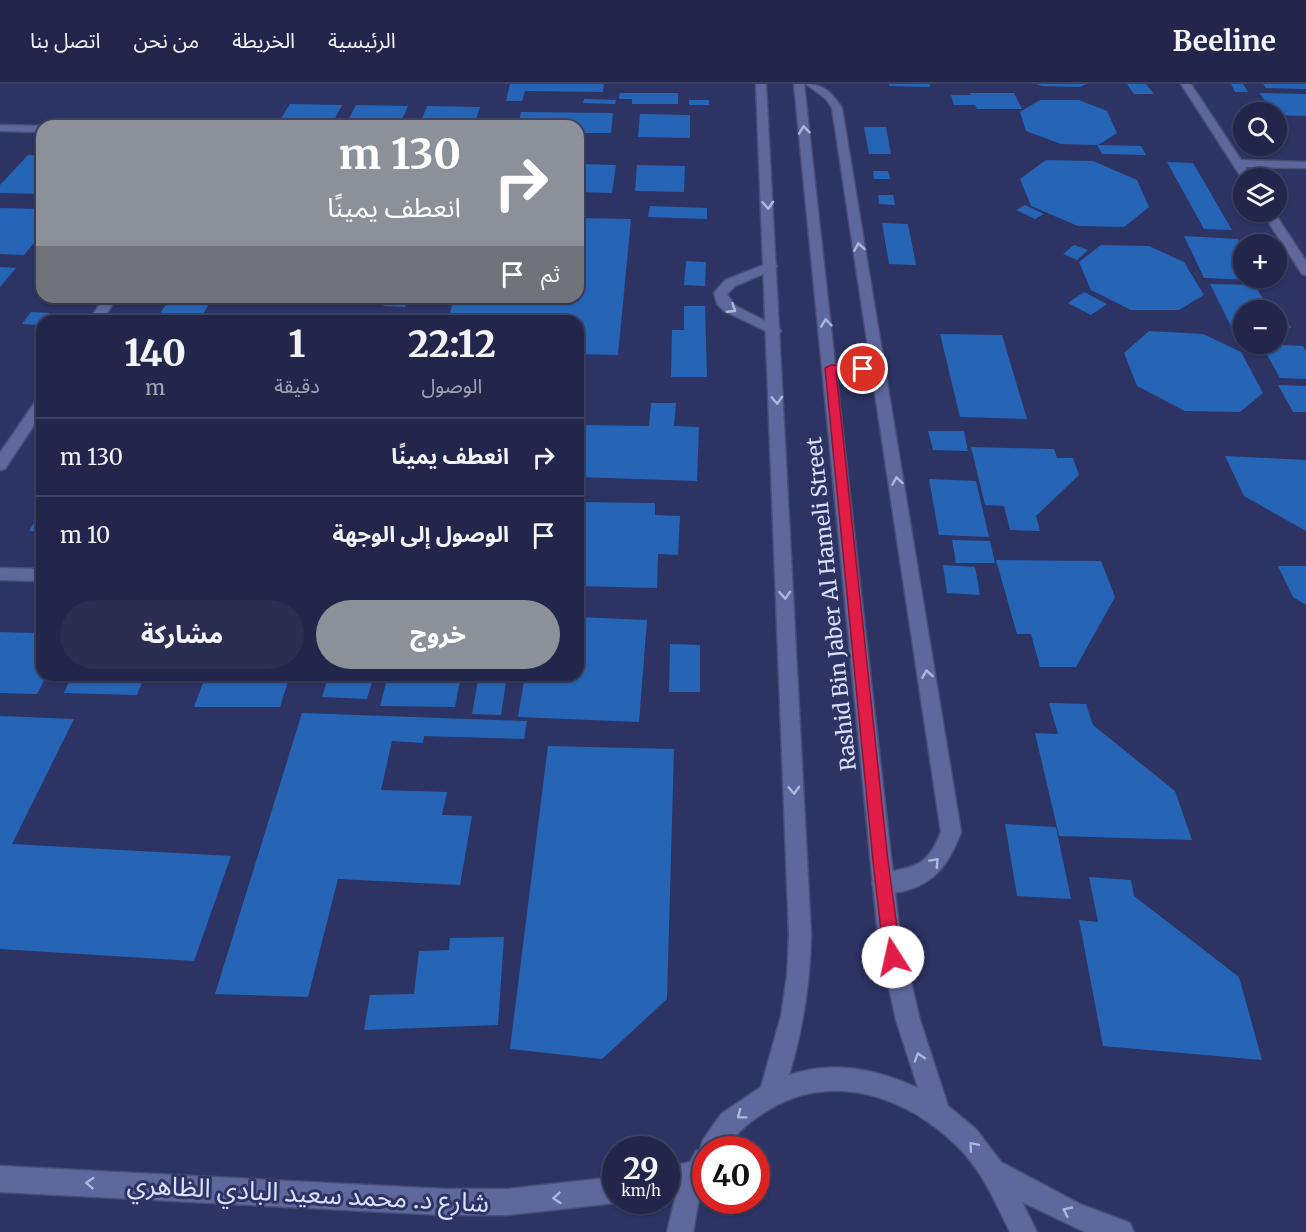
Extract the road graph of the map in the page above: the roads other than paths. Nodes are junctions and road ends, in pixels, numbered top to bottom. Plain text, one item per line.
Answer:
1 (761, 84) edge
2 (799, 84) edge
3 (811, 84) edge
4 (1186, 84) edge
5 (0, 128) edge
6 (36, 129) edge
7 (1237, 163) junction
8 (1306, 165) edge
9 (1240, 168) edge
10 (1274, 222) edge
11 (771, 266) junction
12 (1306, 271) edge
13 (774, 331) junction
14 (831, 368) junction
15 (879, 370) junction
16 (36, 411) edge
17 (0, 465) edge
18 (0, 574) edge
19 (36, 575) edge
20 (883, 884) junction
21 (771, 1093) junction
22 (938, 1113) junction
23 (721, 1136) edge
24 (993, 1171) junction
25 (0, 1179) edge
26 (602, 1191) edge
27 (692, 1191) edge
28 (680, 1232) edge
29 (1024, 1232) edge
30 (1121, 1232) edge

1 -> 11 street, Rashid Bin Jaber Al Hameli Street
14 -> 2 street, Rashid Bin Jaber Al Hameli Street
15 -> 3 street
4 - 7 street
5 - 6 street
7 - 8 street
7 - 9 street
10 - 12 street
11 - 13 street, Rashid Bin Jaber Al Hameli Street
11 -> 13 street
13 -> 21 street, Rashid Bin Jaber Al Hameli Street
14 - 15 street
14 - 20 street, Rashid Bin Jaber Al Hameli Street
20 -> 15 street
16 - 17 street
18 - 19 street
22 -> 20 street, Rashid Bin Jaber Al Hameli Street
21 - 22 street
21 -> 23 street
24 -> 22 street
24 - 29 street
30 -> 24 street
26 -> 25 street, شارع د. محمد سعيد البادي الظاهري
27 - 28 street

